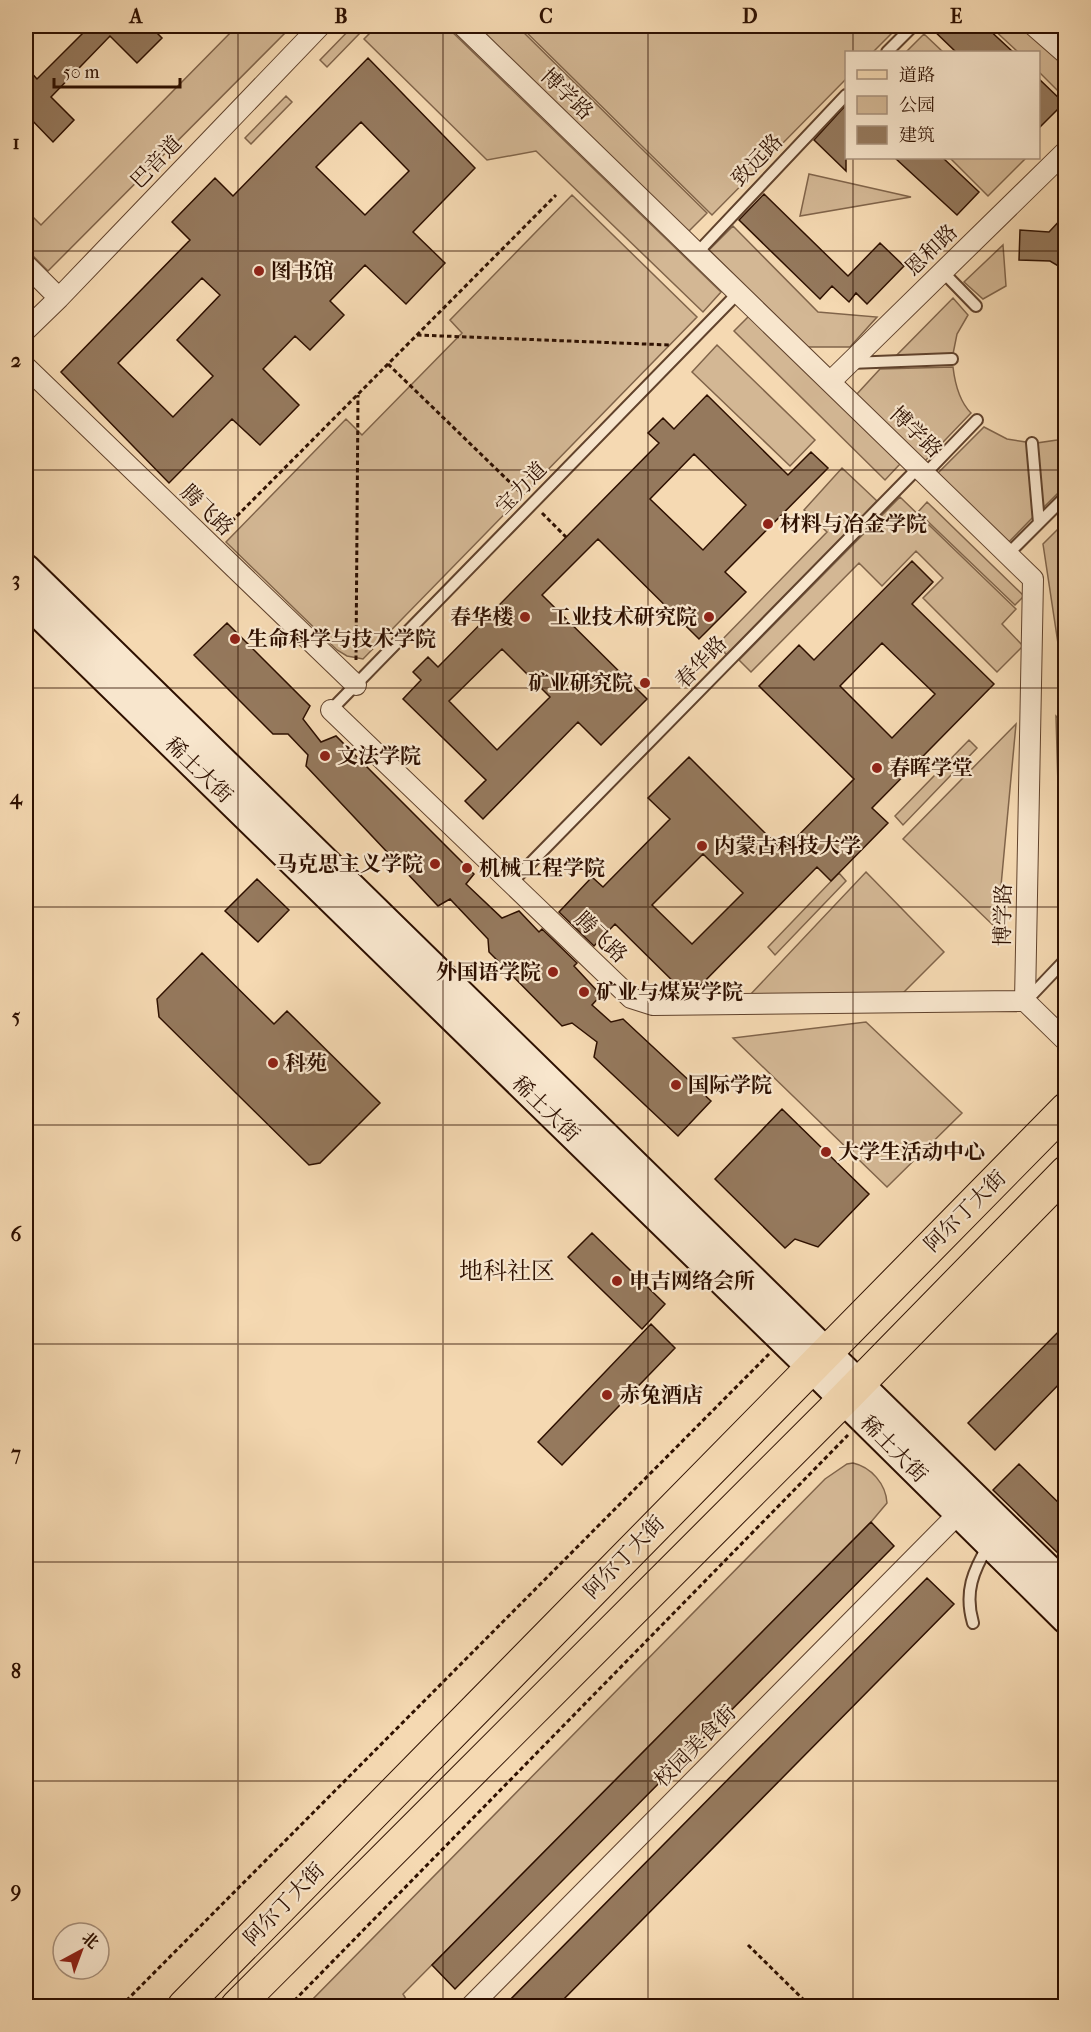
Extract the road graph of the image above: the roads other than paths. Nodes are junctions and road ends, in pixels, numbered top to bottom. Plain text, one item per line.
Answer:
1 (320, 26) edge
2 (463, 26) edge
3 (913, 26) edge
4 (1034, 26) edge
5 (888, 51) edge
6 (1065, 54) edge
7 (845, 96) edge
8 (1065, 152) edge
9 (697, 253) junction
10 (26, 265) edge
11 (943, 272) junction
12 (738, 293) junction
13 (59, 298) junction
14 (976, 306) dead end
15 (26, 330) edge
16 (952, 359) dead end
17 (850, 363) junction
18 (26, 367) edge
19 (830, 382) junction
20 (978, 420) dead end
21 (1032, 444) dead end
22 (921, 471) junction
23 (1065, 496) edge
24 (1039, 523) junction
25 (1007, 555) junction
26 (26, 569) edge
27 (26, 601) edge
28 (356, 685) junction
29 (331, 710) joint
30 (511, 883) junction
31 (1065, 959) edge
32 (1026, 1001) junction
33 (1065, 1041) edge
34 (1065, 1108) edge
35 (1065, 1172) edge
36 (818, 1360) junction
37 (855, 1401) junction
38 (952, 1520) dead end
39 (989, 1544) junction
40 (1065, 1587) edge
41 (1065, 1619) edge
42 (973, 1623) dead end
43 (184, 2007) edge
44 (237, 2007) edge
45 (471, 2007) edge

1 - 13 street, 巴音道
2 - 9 street, 博学路
3 - 5 lane
4 - 6 street
7 - 9 lane, 致远路
8 - 11 street, 恩和路
9 - 12 street, 博学路
10 - 13 street
11 - 14 lane
11 - 17 street, 恩和路
12 - 19 street, 博学路
12 - 28 lane, 宝力道
13 - 15 street, 巴音道
16 - 17 lane
17 - 19 street, 恩和路
18 - 28 street, 腾飞路
19 - 22 street, 博学路
20 - 22 lane, 春华路
21 - 24 lane
22 - 25 street, 博学路
22 - 30 lane, 春华路
23 - 24 lane
24 - 25 lane
25 - 32 street, 博学路
26 - 36 main road, 稀土大街
27 - 36 main road, 稀土大街
28 - 29 lane, 宝力道
29 - 30 street, 腾飞路
30 - 32 street, 腾飞路
31 - 32 lane
32 - 33 street
34 - 36 main road, 阿尔丁大街
35 - 37 main road, 阿尔丁大街
36 - 37 main road, 稀土大街
36 - 43 main road, 阿尔丁大街
37 - 39 main road, 稀土大街
37 - 40 main road, 稀土大街
37 - 44 main road, 阿尔丁大街
38 - 45 street, 校园美食街
39 - 41 main road, 稀土大街
39 - 42 lane

